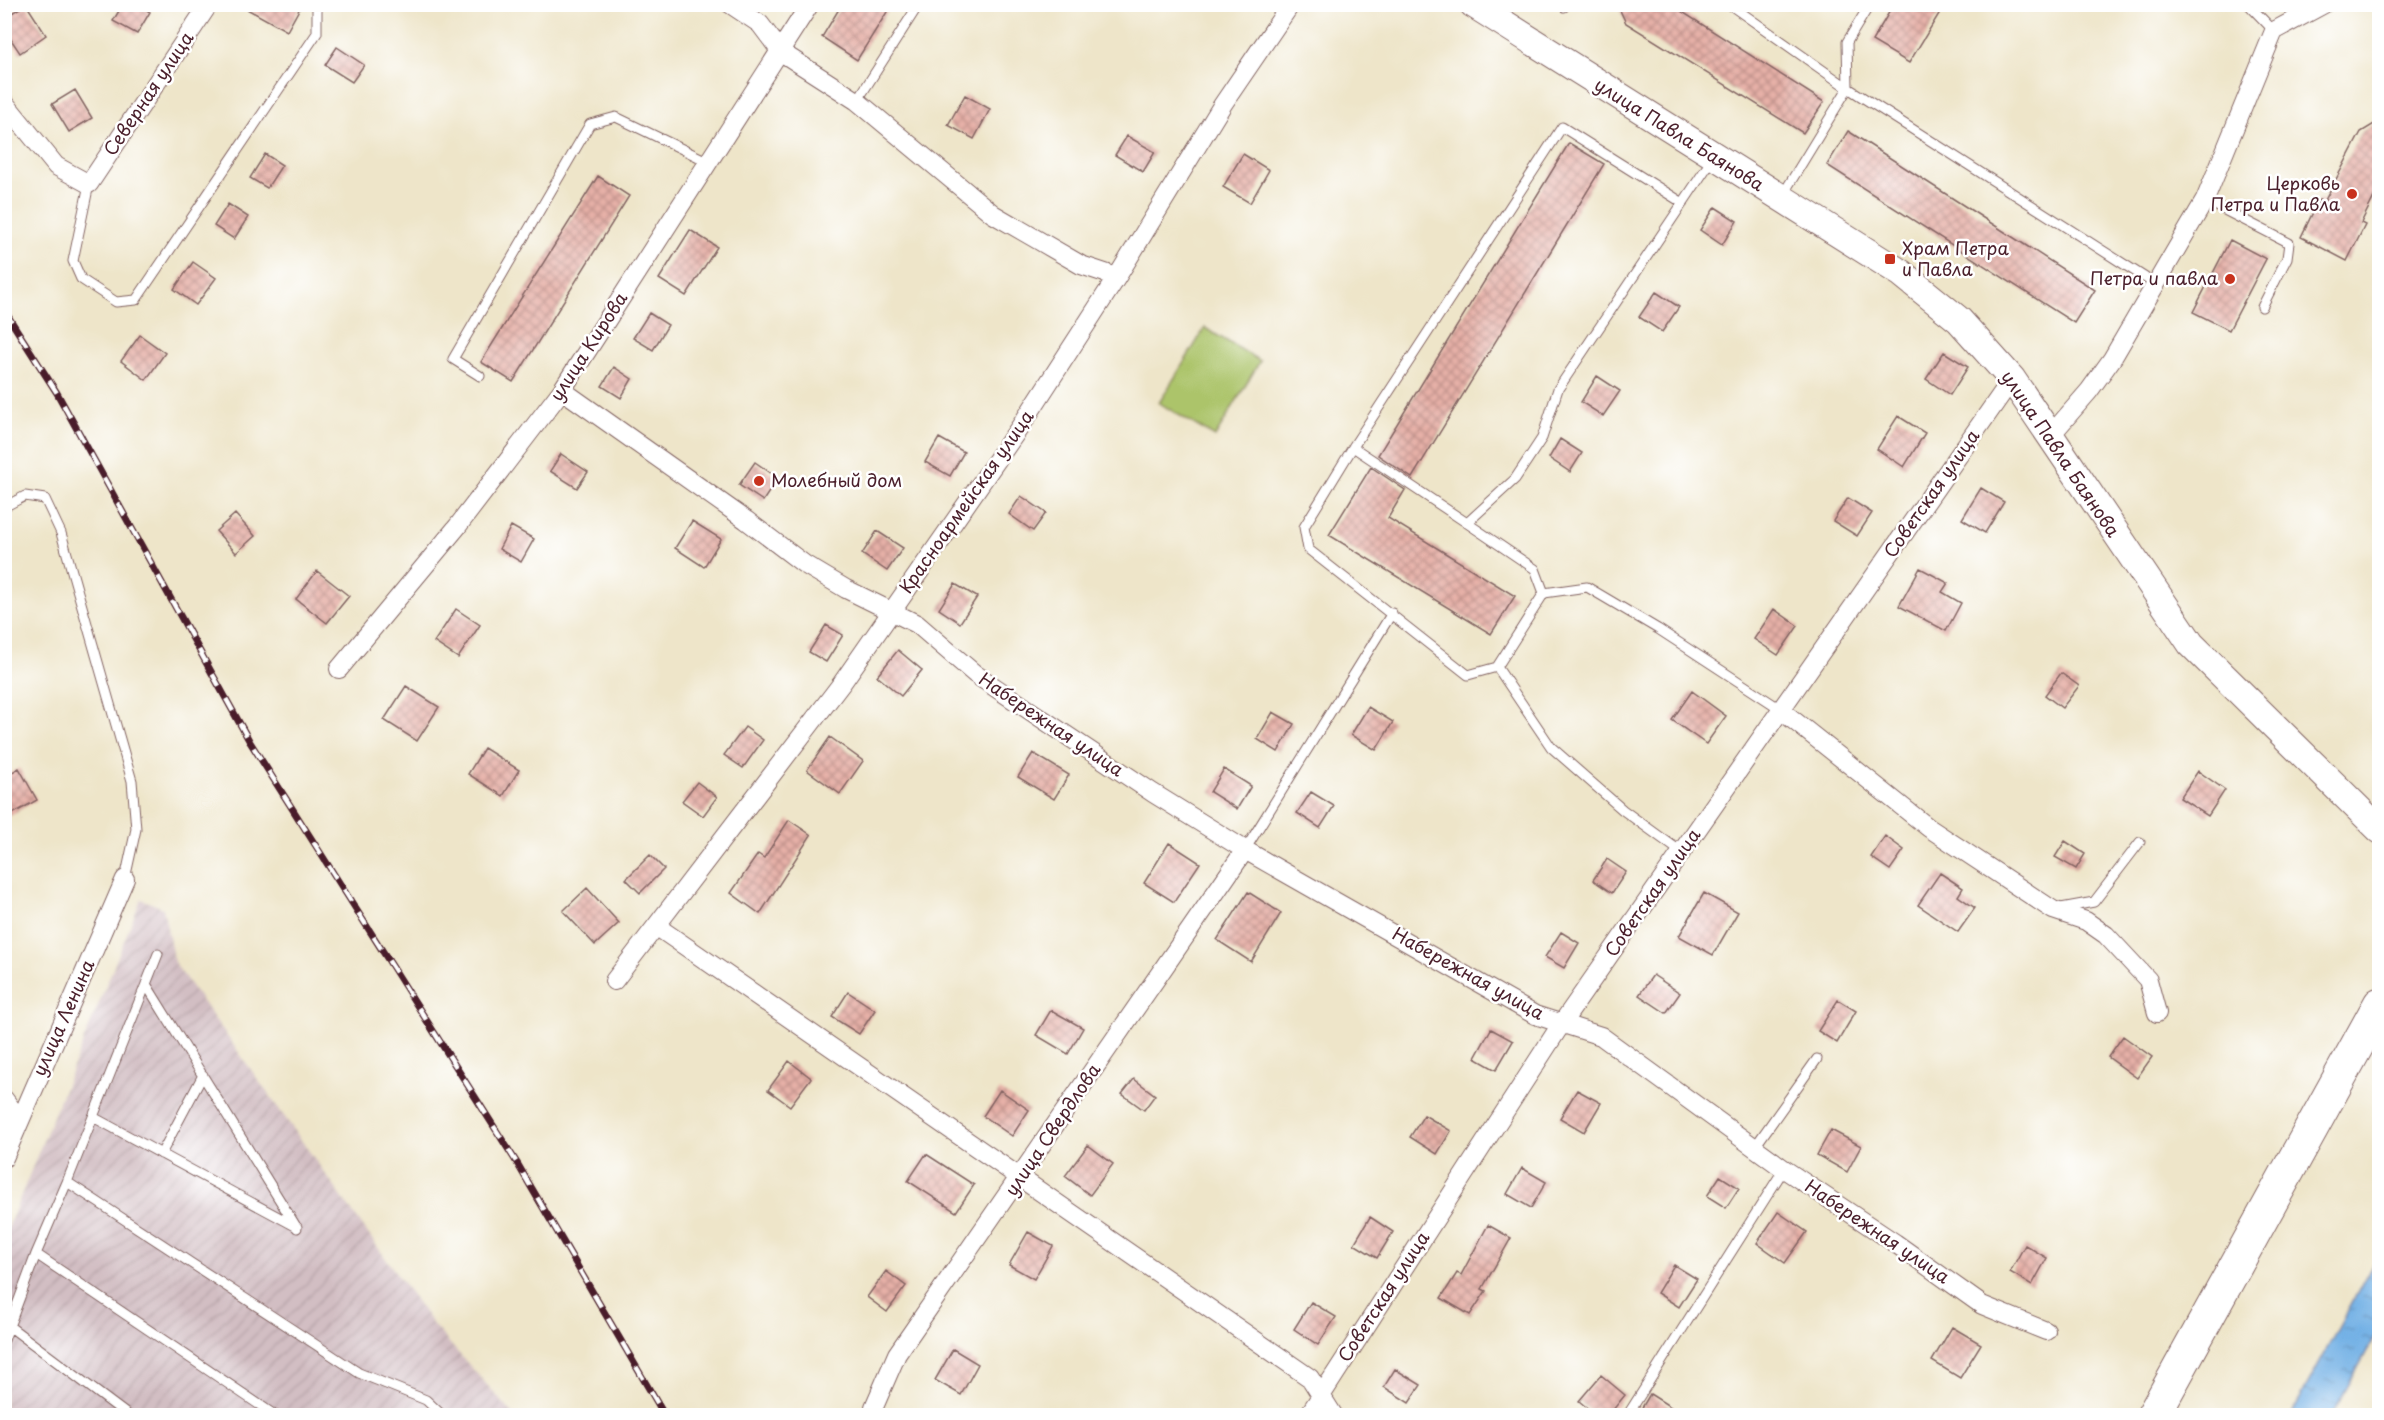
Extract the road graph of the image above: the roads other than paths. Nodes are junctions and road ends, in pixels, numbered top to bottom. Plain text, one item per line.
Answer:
1 (209, 4) edge
2 (317, 4) edge
3 (730, 4) edge
4 (810, 4) edge
5 (919, 4) edge
6 (1292, 4) edge
7 (1473, 4) edge
8 (1730, 4) edge
9 (1870, 4) edge
10 (2248, 4) edge
11 (2324, 4) edge
12 (2274, 31) junction
13 (781, 52) junction
14 (1848, 88) junction
15 (857, 101) junction
16 (4, 102) edge
17 (1714, 156) junction
18 (709, 162) junction
19 (89, 184) junction
20 (1781, 198) junction
21 (2205, 200) junction
22 (1683, 203) junction
23 (1117, 277) junction
24 (2155, 284) junction
25 (2262, 307) dead end
26 (480, 376) dead end
27 (2012, 379) junction
28 (562, 390) junction
29 (2050, 436) junction
30 (1353, 447) junction
31 (4, 507) edge
32 (1467, 523) junction
33 (1544, 593) junction
34 (891, 611) junction
35 (1392, 613) junction
36 (1497, 667) junction
37 (339, 669) dead end
38 (1782, 711) junction
39 (2379, 830) edge
40 (2140, 842) dead end
41 (1245, 850) junction
42 (1681, 852) junction
43 (125, 879) joint
44 (2052, 910) junction
45 (656, 926) junction
46 (158, 954) dead end
47 (614, 981) dead end
48 (146, 984) junction
49 (2379, 1004) edge
50 (2157, 1013) dead end
51 (1562, 1023) junction
52 (1817, 1059) dead end
53 (203, 1075) junction
54 (4, 1099) edge
55 (21, 1116) junction
56 (93, 1117) junction
57 (1754, 1148) junction
58 (161, 1154) junction
59 (4, 1158) edge
60 (1784, 1169) junction
61 (1020, 1178) junction
62 (67, 1182) junction
63 (36, 1254) junction
64 (9, 1326) junction
65 (2046, 1331) dead end
66 (4, 1340) edge
67 (1321, 1395) junction
68 (129, 1416) edge
69 (276, 1416) edge
70 (443, 1416) edge
71 (874, 1416) edge
72 (1308, 1416) edge
73 (1334, 1416) edge
74 (1627, 1416) edge
75 (2153, 1416) edge

1 - 19 street, Северная улица
2 - 19 lane
3 - 13 street
4 - 13 street, улица Кирова
5 - 15 lane
6 - 23 street, Красноармейская улица
7 - 17 main road, улица Павла Баянова
8 - 14 lane
9 - 14 lane
10 - 12 lane
11 - 12 street
12 - 21 street
13 - 15 street
13 - 18 street, улица Кирова
14 - 20 lane
14 - 24 lane
15 - 23 street
16 - 19 street
17 - 20 main road, улица Павла Баянова
17 - 22 lane
18 - 26 lane
18 - 28 street, улица Кирова
20 - 27 main road, улица Павла Баянова
21 - 24 street
21 - 25 lane
22 - 30 lane
22 - 32 lane
23 - 34 street, Красноармейская улица
24 - 29 street
27 - 29 main road, улица Павла Баянова
27 - 38 street, Советская улица
28 - 34 street, Набережная улица
28 - 37 street, улица Кирова
29 - 39 main road, улица Павла Баянова
30 - 32 lane
30 - 35 lane
31 - 43 lane
32 - 33 lane
33 - 36 lane
33 - 38 lane
34 - 41 street, Набережная улица
34 - 45 street, Красноармейская улица
35 - 36 lane
35 - 41 lane
36 - 42 lane
38 - 42 street, Советская улица
38 - 44 street
40 - 44 lane
41 - 51 street, Набережная улица
41 - 61 street, улица Свердлова
42 - 51 street, Советская улица
43 - 55 street, улица Ленина
44 - 50 street
45 - 47 street, Красноармейская улица
45 - 61 street
46 - 48 lane
48 - 53 lane
48 - 56 lane
49 - 75 highway
51 - 57 street, Набережная улица
51 - 67 street, Советская улица
52 - 57 lane
53 - 58 lane
53 - 58 lane
54 - 55 street
55 - 59 street, улица Ленина
56 - 58 lane
56 - 62 lane
57 - 60 street, Набережная улица
60 - 65 street, Набережная улица
60 - 74 lane
61 - 67 street
61 - 71 street, улица Свердлова
62 - 63 lane
62 - 70 lane
63 - 64 lane
63 - 69 lane
64 - 66 lane
64 - 68 lane
67 - 72 street, Советская улица
67 - 73 street

